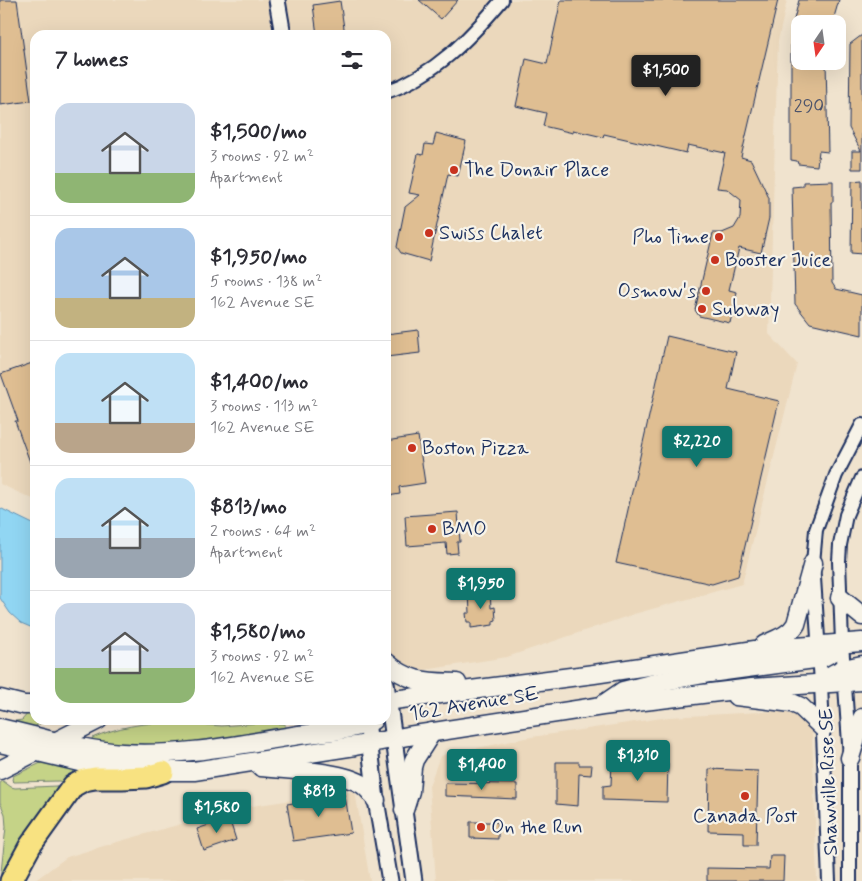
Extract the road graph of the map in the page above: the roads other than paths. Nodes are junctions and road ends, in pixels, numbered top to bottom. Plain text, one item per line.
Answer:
1 (278, 0) edge
2 (502, 0) edge
3 (281, 30) edge
4 (391, 90) edge
5 (862, 425) edge
6 (862, 478) edge
7 (813, 564) junction
8 (840, 598) junction
9 (862, 616) edge
10 (862, 642) edge
11 (842, 643) junction
12 (755, 650) junction
13 (819, 651) junction
14 (862, 664) edge
15 (391, 666) edge
16 (850, 677) edge
17 (821, 683) junction
18 (515, 685) junction
19 (718, 691) junction
20 (391, 697) edge
21 (0, 699) edge
22 (30, 705) edge
23 (602, 706) junction
24 (862, 718) edge
25 (391, 721) edge
26 (88, 725) edge
27 (346, 725) edge
28 (369, 725) edge
29 (0, 728) edge
30 (823, 728) junction
31 (432, 732) junction
32 (394, 739) junction
33 (55, 741) junction
34 (0, 743) edge
35 (370, 743) junction
36 (36, 751) junction
37 (850, 758) junction
38 (236, 764) junction
39 (0, 770) edge
40 (164, 772) junction
41 (376, 800) junction
42 (404, 810) junction
43 (11, 881) edge
44 (390, 881) edge
45 (414, 881) edge
46 (829, 881) edge
47 (850, 881) edge

1 - 3 street
2 - 4 street
5 - 7 street, Shawville Rise SE
6 - 8 street, Shawville Rise SE
7 - 12 main road
7 - 13 street, Shawville Rise SE
8 - 9 main road
8 - 11 street, Shawville Rise SE
10 - 11 main road
11 - 13 main road
11 - 16 street, Shawville Rise SE
12 - 13 main road, 162 Avenue SE
12 - 18 main road, 162 Avenue SE
13 - 17 street, Shawville Rise SE
13 - 23 main road
14 - 16 main road
15 - 18 main road
16 - 17 main road
16 - 37 street, Shawville Rise SE
17 - 19 main road, 162 Avenue SE
17 - 30 street, Shawville Rise SE
18 - 20 main road, 162 Avenue SE
19 - 23 main road, 162 Avenue SE
19 - 30 main road
21 - 22 main road
23 - 31 main road, 162 Avenue SE
24 - 37 main road
25 - 32 street
26 - 33 main road
27 - 33 main road
28 - 35 street
29 - 33 main road
30 - 46 street, Shawville Rise SE
31 - 32 main road, 162 Avenue SE
31 - 42 main road
32 - 35 main road, 162 Avenue SE
32 - 42 street
33 - 36 main road
34 - 36 main road, 162 Avenue SE
35 - 38 main road, 162 Avenue SE
35 - 41 street
36 - 39 main road
36 - 40 main road, 162 Avenue SE
37 - 47 street, Shawville Rise SE
38 - 40 main road, 162 Avenue SE
38 - 41 main road
40 - 43 highway
41 - 44 street
42 - 45 street

